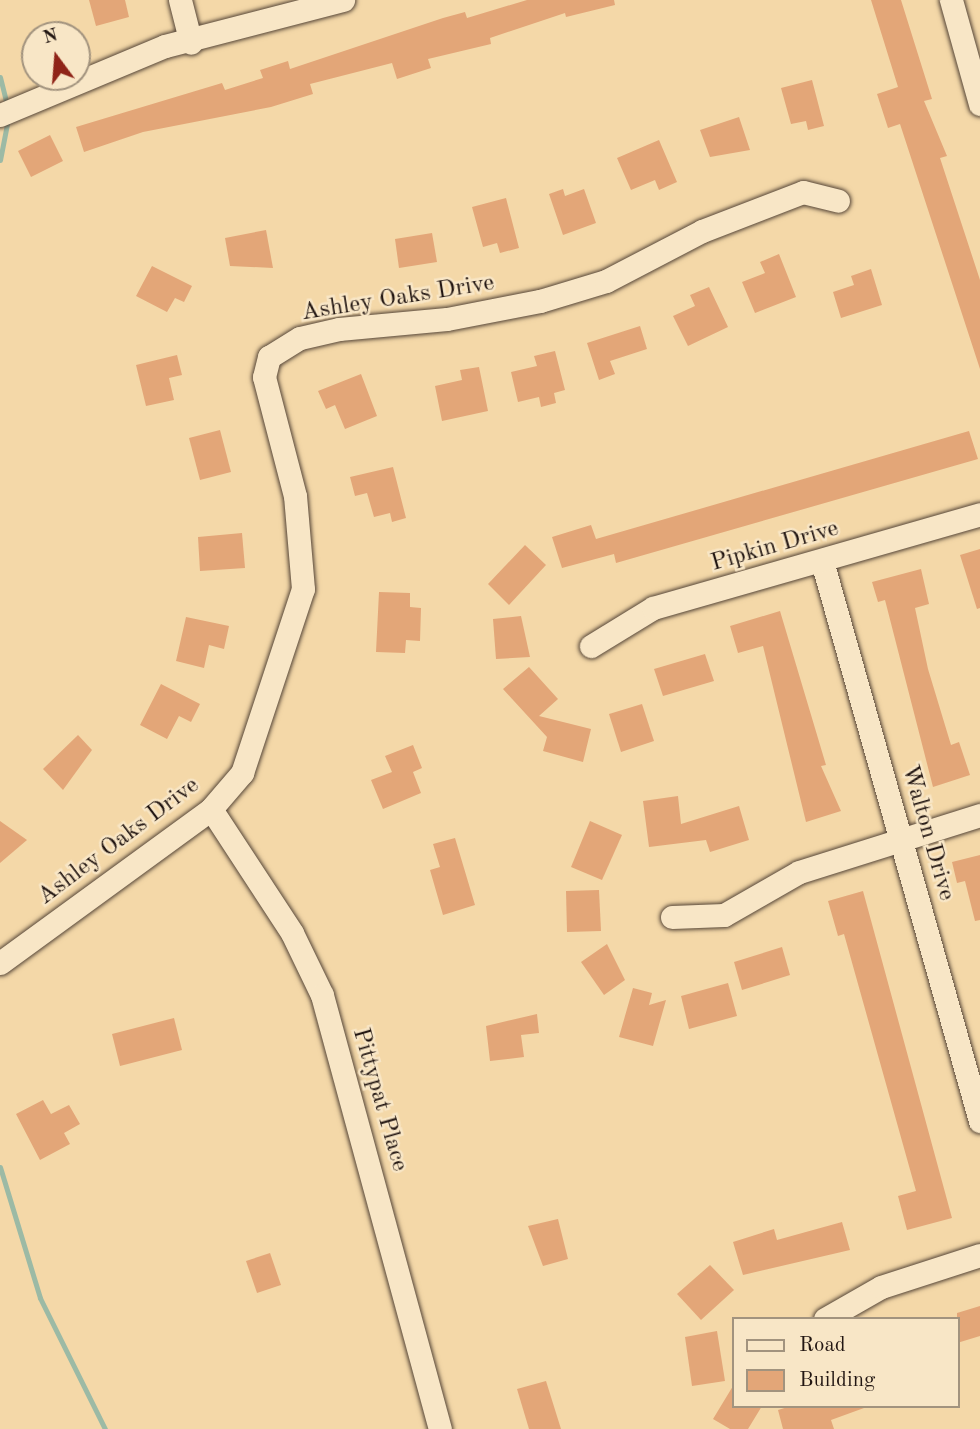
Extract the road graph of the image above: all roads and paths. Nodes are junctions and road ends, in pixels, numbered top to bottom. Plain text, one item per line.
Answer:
1 (180, 0) edge
2 (343, 0) edge
3 (951, 0) edge
4 (191, 43) junction
5 (980, 104) edge
6 (0, 115) edge
7 (838, 201) dead end
8 (980, 514) edge
9 (822, 561) junction
10 (591, 646) dead end
11 (211, 809) junction
12 (980, 815) edge
13 (901, 836) junction
14 (672, 917) dead end
15 (0, 963) edge
16 (980, 1121) edge
17 (980, 1255) edge
18 (828, 1317) edge
19 (440, 1429) edge

1 - 4 street
2 - 4 street
3 - 5 street
4 - 6 street
7 - 11 street, Ashley Oaks Drive
8 - 9 street, Pipkin Drive
9 - 10 street, Pipkin Drive
9 - 13 street, Walton Drive
11 - 15 street, Ashley Oaks Drive
11 - 19 street, Pittypat Place
12 - 13 street
13 - 14 street
13 - 16 street, Walton Drive
17 - 18 street

